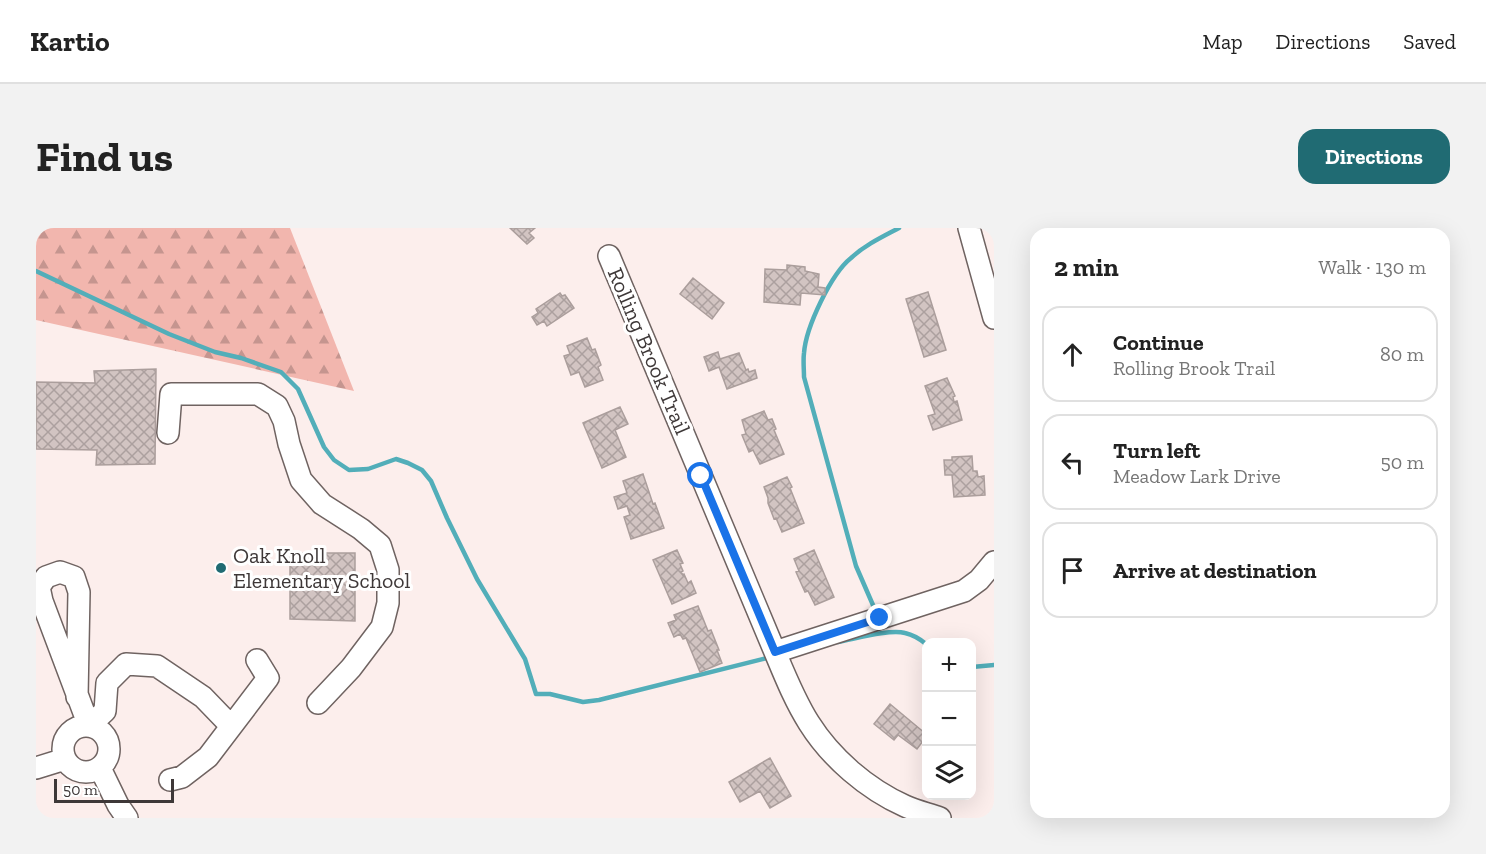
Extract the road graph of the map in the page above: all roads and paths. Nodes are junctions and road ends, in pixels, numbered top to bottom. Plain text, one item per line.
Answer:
1 (969, 228) edge
2 (609, 256) dead end
3 (994, 318) edge
4 (168, 433) dead end
5 (994, 562) edge
6 (775, 652) junction
7 (257, 660) dead end
8 (77, 697) junction
9 (318, 703) dead end
10 (89, 726) junction
11 (231, 726) junction
12 (65, 759) junction
13 (36, 768) edge
14 (100, 768) junction
15 (170, 780) dead end
16 (127, 818) edge
17 (940, 818) edge

1 - 3 street
2 - 6 street, Rolling Brook Trail
4 - 9 street
5 - 6 street
6 - 17 street, Rolling Brook Trail
7 - 11 street
8 - 8 street
8 - 10 street
10 - 11 street
10 - 12 street
10 - 14 street
11 - 15 street
12 - 13 street
12 - 14 street
14 - 16 street

